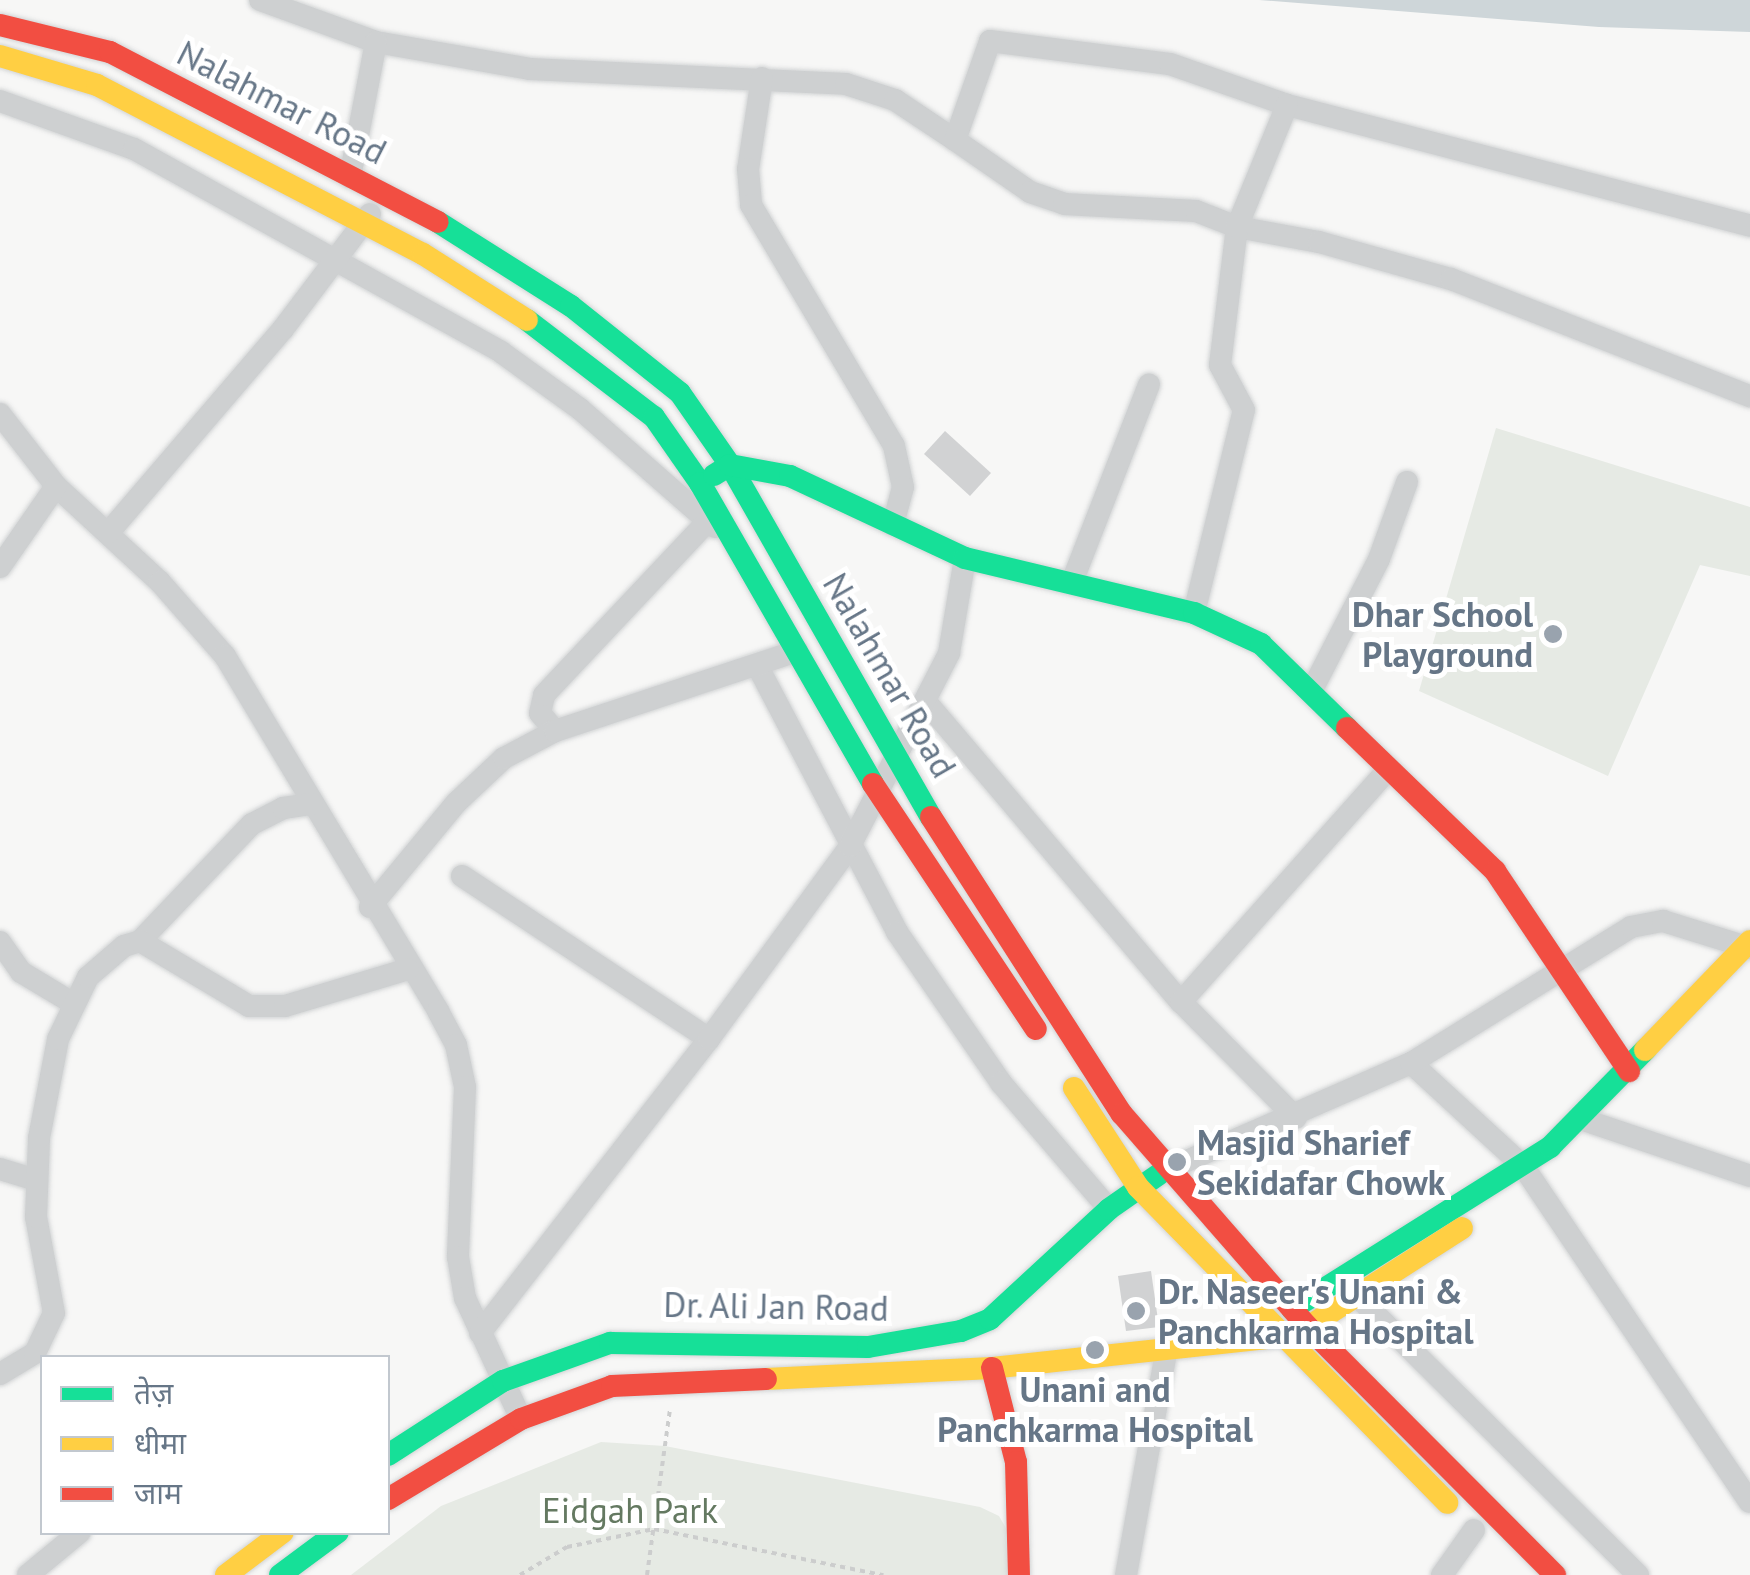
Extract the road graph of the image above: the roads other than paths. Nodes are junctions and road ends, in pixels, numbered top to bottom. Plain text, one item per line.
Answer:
1 (260, 0) edge
2 (0, 24) edge
3 (376, 42) junction
4 (0, 56) edge
5 (762, 78) junction
6 (0, 101) edge
7 (1287, 106) junction
8 (955, 140) junction
9 (350, 177) junction
10 (386, 195) junction
11 (362, 223) junction
12 (1750, 226) edge
13 (1237, 227) junction
14 (336, 259) junction
15 (1149, 385) dead end
16 (1750, 396) edge
17 (0, 414) edge
18 (730, 465) junction
19 (1407, 482) dead end
20 (700, 483) junction
21 (56, 486) junction
22 (708, 521) junction
23 (893, 525) junction
24 (109, 532) junction
25 (736, 546) junction
26 (965, 558) junction
27 (0, 567) edge
28 (1072, 582) junction
29 (1194, 613) junction
30 (797, 651) junction
31 (758, 668) junction
32 (1312, 690) junction
33 (927, 703) junction
34 (554, 731) junction
35 (896, 764) junction
36 (1387, 771) junction
37 (879, 794) junction
38 (312, 804) junction
39 (850, 846) junction
40 (462, 876) dead end
41 (370, 907) junction
42 (140, 941) junction
43 (0, 942) edge
44 (1749, 949) edge
45 (408, 969) junction
46 (1568, 972) junction
47 (71, 1002) junction
48 (1181, 1002) junction
49 (709, 1039) junction
50 (1411, 1063) junction
51 (1629, 1072) junction
52 (1296, 1118) junction
53 (1590, 1125) junction
54 (0, 1169) edge
55 (1166, 1170) junction
56 (1528, 1173) junction
57 (1750, 1176) edge
58 (35, 1180) junction
59 (1138, 1188) junction
60 (1108, 1209) junction
61 (1357, 1296) junction
62 (1292, 1308) junction
63 (1308, 1327) junction
64 (480, 1332) junction
65 (1279, 1337) junction
66 (1167, 1346) junction
67 (992, 1368) junction
68 (0, 1374) edge
69 (503, 1381) junction
70 (521, 1419) junction
71 (390, 1454) edge
72 (390, 1498) edge
73 (1750, 1502) edge
74 (1474, 1530) junction
75 (76, 1535) edge
76 (279, 1535) edge
77 (334, 1535) edge
78 (28, 1575) edge
79 (226, 1575) edge
80 (280, 1575) edge
81 (1019, 1575) edge
82 (1126, 1575) edge
83 (1442, 1575) edge
84 (1520, 1575) edge
85 (1555, 1575) edge
86 (1638, 1575) edge

1 - 3 street
2 - 9 main road, Nalahmar Road
3 - 5 street
3 - 9 street
4 - 11 main road, Nalahmar Road
5 - 8 street
5 - 23 street
6 - 14 street
7 - 8 street
7 - 12 street
7 - 13 street
8 - 13 street
9 - 10 main road, Nalahmar Road
10 - 11 street
10 - 18 main road, Nalahmar Road
11 - 14 street
11 - 20 main road, Nalahmar Road
13 - 16 street
13 - 29 street
14 - 22 street
14 - 24 street
15 - 28 street
17 - 21 street
18 - 20 main road
18 - 23 main road
18 - 35 main road, Nalahmar Road
19 - 32 street
20 - 25 main road, Nalahmar Road
21 - 24 street
21 - 27 street
22 - 25 street
22 - 34 street
23 - 26 main road
24 - 38 street
25 - 30 main road, Nalahmar Road
26 - 28 main road
26 - 33 street
28 - 29 main road
29 - 32 main road
30 - 31 street
30 - 37 main road, Nalahmar Road
31 - 34 street
31 - 39 street
32 - 36 main road
33 - 35 street
33 - 48 street
34 - 41 street
35 - 37 street
35 - 55 main road, Nalahmar Road
36 - 46 main road
36 - 48 street
37 - 39 street
37 - 59 main road, Nalahmar Road
38 - 41 street
38 - 42 street
39 - 49 street
39 - 60 street
40 - 49 street
41 - 45 street
42 - 45 street
42 - 47 street
43 - 47 street
44 - 46 street
44 - 51 main road
44 - 53 main road
45 - 64 street
46 - 50 street
46 - 51 main road
47 - 58 street
48 - 52 street
49 - 64 street
50 - 52 street
50 - 56 street
51 - 53 main road
52 - 55 street
53 - 56 main road
53 - 57 street
54 - 58 street
55 - 59 main road
55 - 62 main road, Nalahmar Road
56 - 61 main road
56 - 62 main road
56 - 73 street
58 - 68 street
59 - 60 main road, Dr. Ali Jan Road
59 - 65 main road, Nalahmar Road
60 - 69 main road, Dr. Ali Jan Road
61 - 63 main road
61 - 86 street
62 - 63 main road, Nalahmar Road
63 - 85 main road, Nalahmar Road
64 - 69 street
65 - 66 main road, Dr. Ali Jan Road
65 - 74 main road, Nalahmar Road
66 - 67 main road, Dr. Ali Jan Road
66 - 82 street
67 - 70 main road, Dr. Ali Jan Road
67 - 81 main road
69 - 70 street
69 - 71 main road, Dr. Ali Jan Road
70 - 72 main road, Dr. Ali Jan Road
74 - 83 street
74 - 84 main road, Nalahmar Road
75 - 78 street
76 - 79 main road
77 - 80 main road

